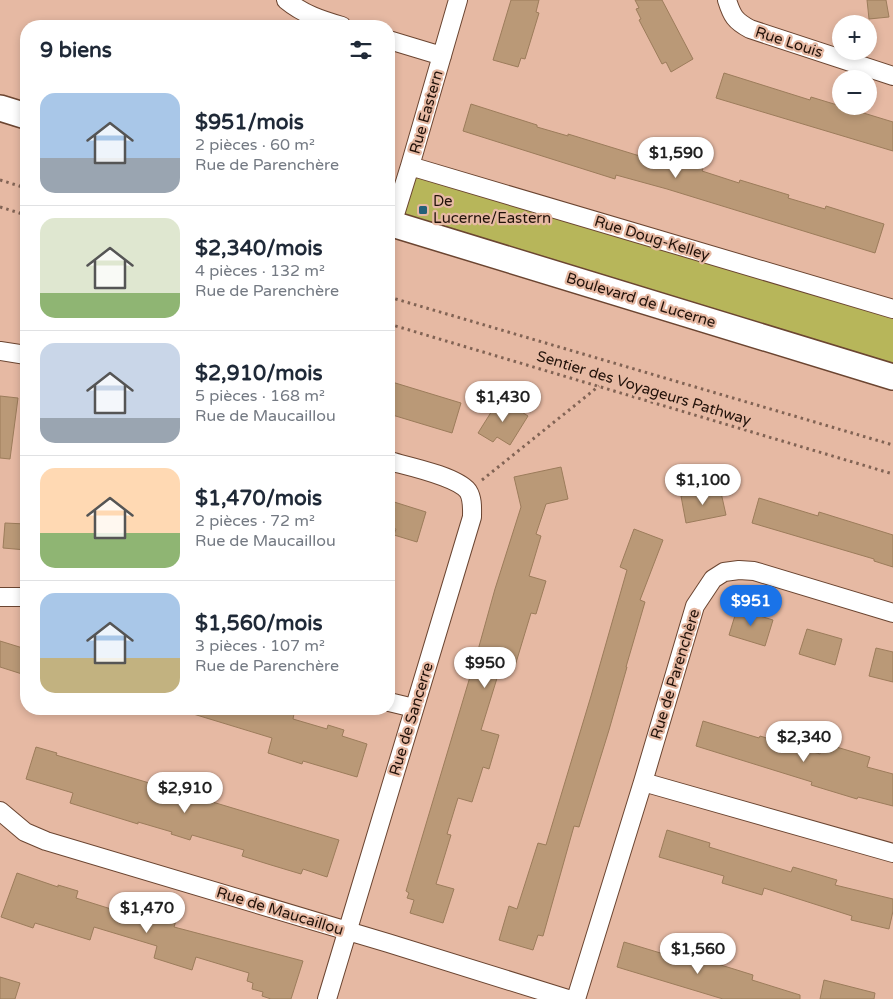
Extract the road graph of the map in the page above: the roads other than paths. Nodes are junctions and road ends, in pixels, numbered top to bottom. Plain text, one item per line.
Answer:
1 (286, 0) edge
2 (458, 0) edge
3 (727, 0) edge
4 (322, 20) edge
5 (395, 42) edge
6 (442, 56) junction
7 (893, 76) edge
8 (0, 108) edge
9 (20, 114) edge
10 (410, 166) junction
11 (395, 210) edge
12 (395, 226) edge
13 (893, 309) edge
14 (0, 351) edge
15 (20, 354) edge
16 (893, 377) edge
17 (395, 462) edge
18 (20, 596) edge
19 (0, 597) edge
20 (893, 613) edge
21 (395, 703) edge
22 (414, 708) junction
23 (643, 782) junction
24 (0, 811) edge
25 (893, 853) edge
26 (348, 931) junction
27 (328, 999) edge
28 (568, 999) edge
29 (576, 999) edge

1 - 4 street
2 - 6 street, Rue Eastern
3 - 7 street, Rue Louis
5 - 6 street
6 - 10 street, Rue Eastern
8 - 9 main road
10 - 11 street, Rue Eastern
10 - 13 street, Rue Doug-Kelley
12 - 16 main road, Boulevard de Lucerne
14 - 15 street
17 - 22 street, Rue de Sancerre
18 - 19 street
20 - 23 street, Rue de Parenchère
21 - 22 street
22 - 26 street, Rue de Sancerre
23 - 25 street
23 - 29 street, Rue de Parenchère
24 - 26 street, Rue de Maucaillou
26 - 27 street, Rue de Sancerre
26 - 28 street, Rue de Maucaillou

